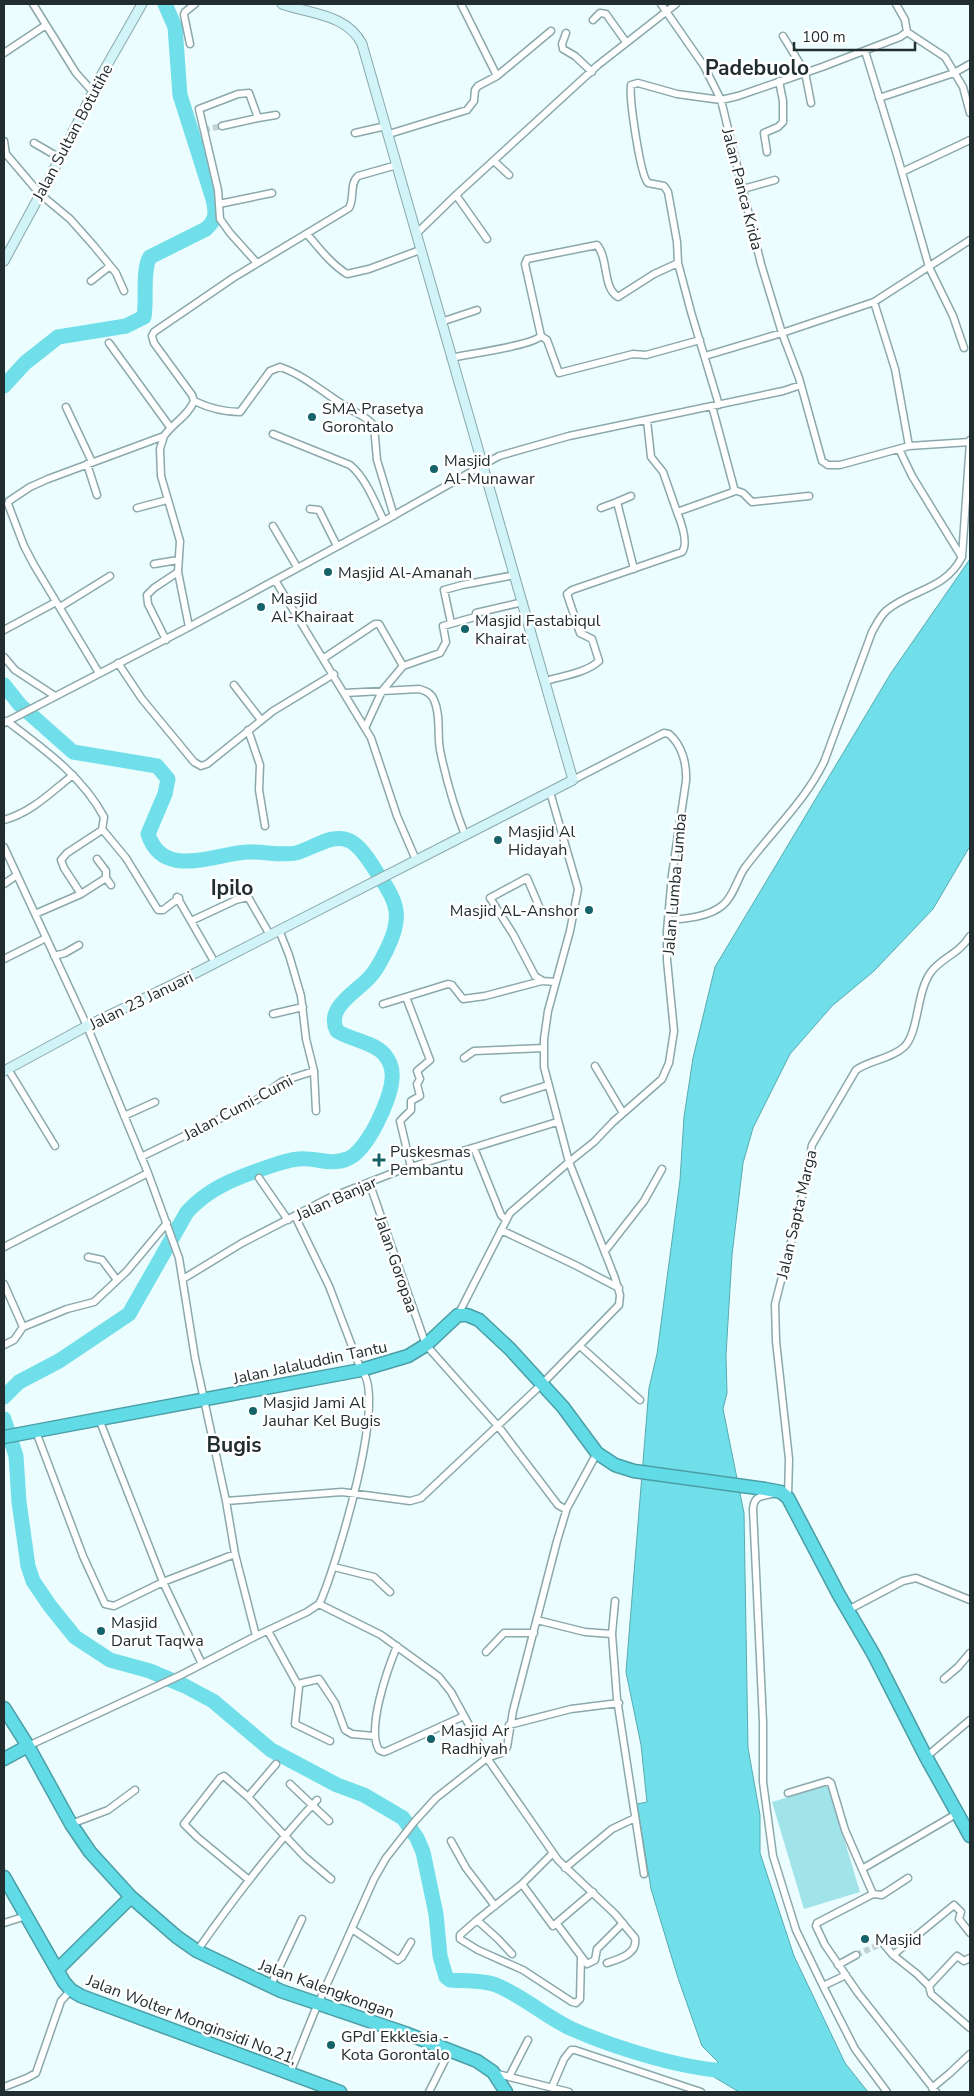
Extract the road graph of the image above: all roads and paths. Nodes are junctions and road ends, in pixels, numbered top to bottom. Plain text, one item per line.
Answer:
1 (33, 4) edge
2 (142, 4) edge
3 (195, 4) edge
4 (282, 4) edge
5 (461, 4) edge
6 (661, 4) edge
7 (676, 4) edge
8 (896, 4) edge
9 (666, 11) junction
10 (592, 20) dead end
11 (46, 25) junction
12 (551, 31) dead end
13 (907, 32) junction
14 (566, 34) dead end
15 (783, 36) dead end
16 (626, 42) junction
17 (190, 44) dead end
18 (865, 51) junction
19 (4, 53) edge
20 (970, 64) edge
21 (592, 72) junction
22 (805, 72) junction
23 (954, 73) junction
24 (497, 76) junction
25 (779, 82) junction
26 (92, 92) junction
27 (879, 98) junction
28 (968, 99) edge
29 (721, 100) junction
30 (811, 103) dead end
31 (970, 113) edge
32 (276, 115) dead end
33 (258, 118) junction
34 (222, 126) tunnel mouth
35 (388, 130) junction
36 (355, 133) dead end
37 (970, 140) edge
38 (4, 141) edge
39 (34, 143) dead end
40 (768, 152) dead end
41 (5, 155) edge
42 (60, 158) junction
43 (494, 161) junction
44 (397, 164) junction
45 (902, 172) junction
46 (509, 174) dead end
47 (775, 180) dead end
48 (742, 189) junction
49 (272, 193) dead end
50 (40, 194) junction
51 (456, 194) junction
52 (219, 204) junction
53 (307, 234) junction
54 (416, 234) junction
55 (487, 239) dead end
56 (970, 240) edge
57 (420, 250) junction
58 (4, 260) edge
59 (257, 263) junction
60 (678, 263) junction
61 (110, 266) junction
62 (929, 267) junction
63 (91, 280) dead end
64 (124, 292) dead end
65 (874, 302) junction
66 (477, 310) dead end
67 (441, 322) junction
68 (782, 334) junction
69 (541, 336) junction
70 (700, 340) junction
71 (110, 343) dead end
72 (964, 348) dead end
73 (705, 356) junction
74 (451, 358) junction
75 (801, 385) junction
76 (194, 401) junction
77 (716, 405) junction
78 (66, 407) dead end
79 (646, 420) junction
80 (170, 427) junction
81 (273, 434) dead end
82 (164, 436) junction
83 (970, 441) edge
84 (909, 446) junction
85 (899, 450) junction
86 (90, 463) junction
87 (484, 464) junction
88 (734, 490) junction
89 (97, 495) dead end
90 (631, 496) dead end
91 (809, 496) dead end
92 (167, 500) junction
93 (617, 502) junction
94 (137, 508) dead end
95 (601, 508) dead end
96 (310, 509) dead end
97 (677, 512) junction
98 (394, 516) junction
99 (384, 521) junction
100 (273, 526) dead end
101 (337, 546) junction
102 (962, 557) junction
103 (178, 560) junction
104 (154, 564) dead end
105 (297, 567) junction
106 (634, 569) junction
107 (178, 572) junction
108 (515, 575) junction
109 (110, 576) dead end
110 (275, 580) junction
111 (523, 602) junction
112 (58, 604) junction
113 (451, 623) junction
114 (5, 627) edge
115 (189, 628) junction
116 (166, 640) junction
117 (4, 657) edge
118 (324, 658) junction
119 (118, 663) junction
120 (403, 666) junction
121 (98, 673) junction
122 (334, 674) junction
123 (546, 681) junction
124 (234, 685) dead end
125 (382, 691) junction
126 (345, 693) junction
127 (55, 696) junction
128 (261, 720) junction
129 (5, 722) edge
130 (365, 728) junction
131 (248, 730) junction
132 (73, 775) junction
133 (573, 780) junction
134 (550, 792) junction
135 (4, 820) edge
136 (265, 826) dead end
137 (102, 829) junction
138 (465, 835) junction
139 (4, 847) edge
140 (97, 859) dead end
141 (416, 860) junction
142 (17, 875) junction
143 (106, 878) junction
144 (4, 884) edge
145 (111, 885) dead end
146 (81, 894) junction
147 (541, 911) dead end
148 (35, 914) junction
149 (668, 920) junction
150 (192, 921) junction
151 (275, 933) junction
152 (970, 936) edge
153 (46, 938) junction
154 (79, 945) dead end
155 (54, 956) junction
156 (4, 958) edge
157 (215, 963) junction
158 (543, 980) junction
159 (555, 982) junction
160 (406, 997) junction
161 (383, 1004) dead end
162 (303, 1007) junction
163 (273, 1014) dead end
164 (87, 1026) junction
165 (544, 1048) junction
166 (464, 1058) dead end
167 (595, 1066) dead end
168 (6, 1070) edge
169 (314, 1071) junction
170 (548, 1085) junction
171 (504, 1098) dead end
172 (155, 1102) dead end
173 (316, 1111) dead end
174 (623, 1113) junction
175 (124, 1116) junction
176 (557, 1122) junction
177 (55, 1146) dead end
178 (474, 1148) junction
179 (141, 1157) junction
180 (569, 1162) junction
181 (411, 1167) junction
182 (662, 1169) dead end
183 (148, 1173) junction
184 (259, 1178) dead end
185 (369, 1182) junction
186 (295, 1216) junction
187 (288, 1220) junction
188 (506, 1220) junction
189 (168, 1225) junction
190 (501, 1230) junction
191 (4, 1247) edge
192 (605, 1251) junction
193 (88, 1257) dead end
194 (183, 1279) junction
195 (117, 1280) junction
196 (4, 1284) edge
197 (619, 1288) junction
198 (458, 1315) junction
199 (23, 1327) junction
200 (4, 1345) edge
201 (426, 1345) junction
202 (580, 1346) junction
203 (361, 1370) junction
204 (543, 1383) junction
205 (204, 1399) junction
206 (640, 1400) dead end
207 (99, 1419) junction
208 (498, 1426) junction
209 (4, 1437) edge
210 (38, 1437) dead end
211 (596, 1453) junction
212 (355, 1493) junction
213 (784, 1495) junction
214 (226, 1501) junction
215 (567, 1508) junction
216 (236, 1554) junction
217 (334, 1567) junction
218 (163, 1582) junction
219 (390, 1592) dead end
220 (970, 1600) edge
221 (615, 1601) dead end
222 (319, 1604) junction
223 (848, 1610) junction
224 (537, 1620) junction
225 (268, 1631) junction
226 (534, 1633) junction
227 (612, 1634) junction
228 (256, 1636) junction
229 (397, 1646) junction
230 (970, 1649) edge
231 (486, 1652) dead end
232 (970, 1653) edge
233 (202, 1664) junction
234 (944, 1679) dead end
235 (298, 1684) junction
236 (619, 1704) junction
237 (4, 1708) edge
238 (464, 1716) junction
239 (970, 1720) edge
240 (509, 1725) junction
241 (374, 1736) junction
242 (330, 1741) dead end
243 (28, 1746) junction
244 (926, 1756) junction
245 (487, 1758) junction
246 (4, 1759) edge
247 (276, 1764) dead end
248 (290, 1784) dead end
249 (136, 1790) dead end
250 (788, 1793) dead end
251 (248, 1797) junction
252 (315, 1802) junction
253 (958, 1813) junction
254 (635, 1818) junction
255 (329, 1821) dead end
256 (71, 1824) junction
257 (285, 1836) junction
258 (970, 1836) edge
259 (450, 1841) dead end
260 (553, 1853) junction
261 (565, 1868) junction
262 (862, 1869) junction
263 (644, 1874) dead end
264 (4, 1877) edge
265 (908, 1878) dead end
266 (331, 1879) dead end
267 (249, 1880) junction
268 (522, 1884) junction
269 (593, 1892) junction
270 (874, 1894) junction
271 (131, 1898) junction
272 (495, 1906) junction
273 (26, 1916) junction
274 (302, 1919) dead end
275 (477, 1920) junction
276 (4, 1923) edge
277 (623, 1923) junction
278 (557, 1924) junction
279 (352, 1929) junction
280 (970, 1933) edge
281 (889, 1939) dead end
282 (411, 1942) dead end
283 (197, 1951) junction
284 (512, 1954) dead end
285 (893, 1955) junction
286 (581, 1956) junction
287 (856, 1956) tunnel mouth
288 (970, 1958) edge
289 (607, 1963) dead end
290 (838, 1965) junction
291 (58, 1970) junction
292 (846, 1975) junction
293 (823, 1986) junction
294 (929, 1986) junction
295 (270, 1987) junction
296 (71, 1990) junction
297 (319, 2004) junction
298 (970, 2028) edge
299 (528, 2040) dead end
300 (450, 2050) junction
301 (970, 2054) edge
302 (493, 2072) junction
303 (290, 2073) junction
304 (509, 2076) junction
305 (4, 2087) edge
306 (552, 2088) junction
307 (934, 2090) edge
308 (562, 2091) edge
309 (340, 2092) edge
310 (429, 2092) edge
311 (506, 2092) edge
312 (569, 2092) edge
313 (701, 2092) edge
314 (886, 2092) edge

1 - 11 street
2 - 26 street, Jalan Sultan Botutihe
3 - 17 street
4 - 35 street
5 - 24 street
6 - 9 street, Jalan Panca Krida
7 - 9 street
8 - 13 street
9 - 16 street
9 - 29 street, Jalan Panca Krida
10 - 16 street
11 - 19 street
11 - 26 street
12 - 24 street
13 - 18 street
13 - 23 street
14 - 21 street
15 - 22 street
16 - 21 street
18 - 22 street
18 - 27 street
20 - 23 street
21 - 43 street
22 - 25 street
22 - 30 street
23 - 27 street
23 - 28 street
24 - 35 street
25 - 29 street
25 - 40 street
26 - 42 street, Jalan Sultan Botutihe
27 - 45 street
28 - 31 street
29 - 48 street, Jalan Panca Krida
29 - 60 street
32 - 33 street
33 - 34 street
33 - 52 street
35 - 36 street
35 - 44 street
37 - 45 street
38 - 41 street
39 - 42 street
41 - 50 street
42 - 50 street, Jalan Sultan Botutihe
43 - 46 street
43 - 51 street
44 - 53 street
44 - 54 street
45 - 62 street
47 - 48 street
48 - 68 street, Jalan Panca Krida
49 - 52 street
50 - 58 street, Jalan Sultan Botutihe
50 - 61 street
51 - 54 street
51 - 55 street
52 - 59 street
53 - 57 street
53 - 59 street
54 - 57 street
56 - 62 street
57 - 67 street
59 - 76 street
60 - 69 street
60 - 70 street
61 - 63 street
61 - 64 street
62 - 65 street
62 - 72 street
65 - 68 street
65 - 84 street
66 - 67 street
67 - 74 street
68 - 73 street
68 - 75 street, Jalan Panca Krida
69 - 70 street
69 - 74 street
70 - 73 street
71 - 80 street
73 - 77 street
74 - 87 street
75 - 77 street
75 - 85 street, Jalan Panca Krida
76 - 80 street
76 - 98 street
77 - 79 street
77 - 88 street
78 - 86 street
79 - 87 street
79 - 97 street
80 - 82 street
81 - 99 street
82 - 86 street
82 - 92 street
83 - 84 street
83 - 102 street
84 - 85 street
85 - 102 street
86 - 89 street
86 - 112 street
87 - 98 street
87 - 108 street
88 - 91 street
88 - 97 street
90 - 93 street
92 - 94 street
92 - 103 street
93 - 95 street
93 - 106 street
96 - 101 street
97 - 106 street
98 - 99 street
99 - 101 street
100 - 105 street
101 - 105 street
102 - 149 street
103 - 104 street
103 - 107 street
105 - 110 street
106 - 123 street
107 - 115 street
107 - 116 street
108 - 111 street
108 - 113 street
109 - 112 street
110 - 115 street
110 - 118 street
111 - 113 street
111 - 123 street
112 - 114 street
112 - 121 street
113 - 120 street
115 - 116 street
116 - 119 street
117 - 127 street
118 - 120 street
118 - 122 street
119 - 121 street
119 - 131 street
120 - 125 street
121 - 127 street
122 - 126 street
122 - 128 street
123 - 133 street
124 - 128 street
125 - 126 street
125 - 130 street
125 - 138 street
126 - 130 street
127 - 129 street
128 - 131 street
129 - 132 street
130 - 141 street
131 - 136 street
132 - 135 street
132 - 137 street
133 - 134 street, Jalan 23 Januari
133 - 149 street, Jalan Lumba Lumba
134 - 138 street, Jalan 23 Januari
134 - 159 street
137 - 146 street
137 - 150 street
138 - 141 street, Jalan 23 Januari
139 - 142 street
140 - 143 street
141 - 151 street, Jalan 23 Januari
142 - 144 street
142 - 148 street
143 - 145 street
143 - 146 street
146 - 148 street
147 - 158 street
148 - 153 street
149 - 174 street, Jalan Lumba Lumba
150 - 151 street, Jalan Cumi-Cumi
150 - 157 street
151 - 157 street, Jalan 23 Januari
151 - 162 street, Jalan Cumi-Cumi
152 - 213 street, Jalan Sapta Marga
153 - 155 street
153 - 156 street
154 - 155 street
155 - 164 street
157 - 164 street, Jalan 23 Januari
158 - 159 street
158 - 160 street
159 - 165 street
160 - 161 street
160 - 181 street
162 - 163 street
162 - 169 street, Jalan Cumi-Cumi
164 - 168 street, Jalan 23 Januari
164 - 175 street
165 - 166 street
165 - 170 street
167 - 174 street
168 - 177 street
169 - 173 street
169 - 179 street, Jalan Cumi-Cumi
170 - 171 street
170 - 176 street
172 - 175 street
174 - 180 street, Jalan Lumba Lumba
175 - 179 street
176 - 178 street, Jalan Banjar
176 - 180 street
178 - 181 street, Jalan Banjar
178 - 188 street
179 - 183 street
180 - 188 street, Jalan Lumba Lumba
180 - 192 street
181 - 185 street, Jalan Banjar
182 - 192 street
183 - 189 street
183 - 191 street
184 - 187 street
185 - 186 street, Jalan Banjar
185 - 201 street, Jalan Goropaa
186 - 187 street, Jalan Banjar
186 - 203 street
187 - 194 street, Jalan Banjar
188 - 190 street, Jalan Lumba Lumba
189 - 194 street
189 - 195 street
190 - 197 street
190 - 198 street, Jalan Lumba Lumba
192 - 197 street
193 - 195 street
194 - 205 street
195 - 199 street
196 - 199 street
197 - 202 street
198 - 201 highway, Jalan Jalaluddin Tantu
198 - 204 highway
199 - 200 street
201 - 203 highway, Jalan Jalaluddin Tantu
201 - 208 street
202 - 204 street
202 - 206 street
203 - 205 highway, Jalan Jalaluddin Tantu
203 - 212 street
204 - 208 street
204 - 211 highway
205 - 207 highway, Jalan Jalaluddin Tantu
205 - 214 street
207 - 209 highway, Jalan Jalaluddin Tantu
207 - 218 street
208 - 212 street
208 - 215 street
210 - 218 street
211 - 213 highway
211 - 215 street
212 - 214 street
212 - 217 street
213 - 223 highway
213 - 293 street
214 - 216 street
215 - 224 street
216 - 218 street
216 - 228 street
217 - 219 street
217 - 222 street
218 - 233 street
220 - 223 street
221 - 227 street
222 - 225 street
222 - 229 street
223 - 244 highway
224 - 226 street
224 - 227 street
225 - 228 street
225 - 235 street
226 - 231 street
226 - 240 street
227 - 236 street
228 - 233 street
229 - 238 street
229 - 241 street
230 - 232 street
232 - 234 street
233 - 243 street
235 - 241 street
235 - 242 street
236 - 240 street
236 - 254 street
237 - 243 highway, Jalan Kalengkongan
238 - 241 street
238 - 245 street
239 - 244 street
240 - 245 street
243 - 246 highway
243 - 256 highway, Jalan Kalengkongan
244 - 253 highway
245 - 260 street
245 - 279 street
247 - 251 street
248 - 252 street
249 - 256 street
250 - 262 street
251 - 257 street
251 - 267 street
252 - 255 street
252 - 257 street
253 - 258 highway
253 - 262 street
254 - 261 street
254 - 263 street
256 - 271 highway, Jalan Kalengkongan
257 - 266 street
257 - 267 street
259 - 272 street
260 - 261 street
260 - 268 street
261 - 269 street
262 - 270 street
264 - 273 highway, Jalan Wolter Monginsidi No.21,
265 - 270 street
267 - 283 street
268 - 272 street
268 - 278 street
269 - 277 street
269 - 278 street
270 - 290 street
271 - 283 highway, Jalan Kalengkongan
271 - 291 highway
272 - 275 street
273 - 276 street
273 - 291 highway, Jalan Wolter Monginsidi No.21,
274 - 295 street
275 - 284 street
275 - 286 street
277 - 286 street
277 - 289 street
278 - 286 street
279 - 282 street
279 - 297 street
280 - 285 street
281 - 285 street
283 - 295 highway, Jalan Kalengkongan
285 - 294 street
287 - 290 street
288 - 294 street
290 - 292 street
291 - 296 highway, Jalan Wolter Monginsidi No.21,
292 - 293 street
292 - 307 street
293 - 314 street
294 - 298 street
295 - 297 highway, Jalan Kalengkongan
296 - 303 highway, Jalan Wolter Monginsidi No.21,
296 - 305 street
297 - 300 highway, Jalan Kalengkongan
297 - 303 street
299 - 304 street
300 - 302 highway, Jalan Kalengkongan
300 - 310 street
301 - 307 street
302 - 304 street
302 - 311 highway, Jalan Kalengkongan
303 - 309 highway, Jalan Wolter Monginsidi No.21,
304 - 306 street
306 - 308 street
306 - 313 street
308 - 312 street

